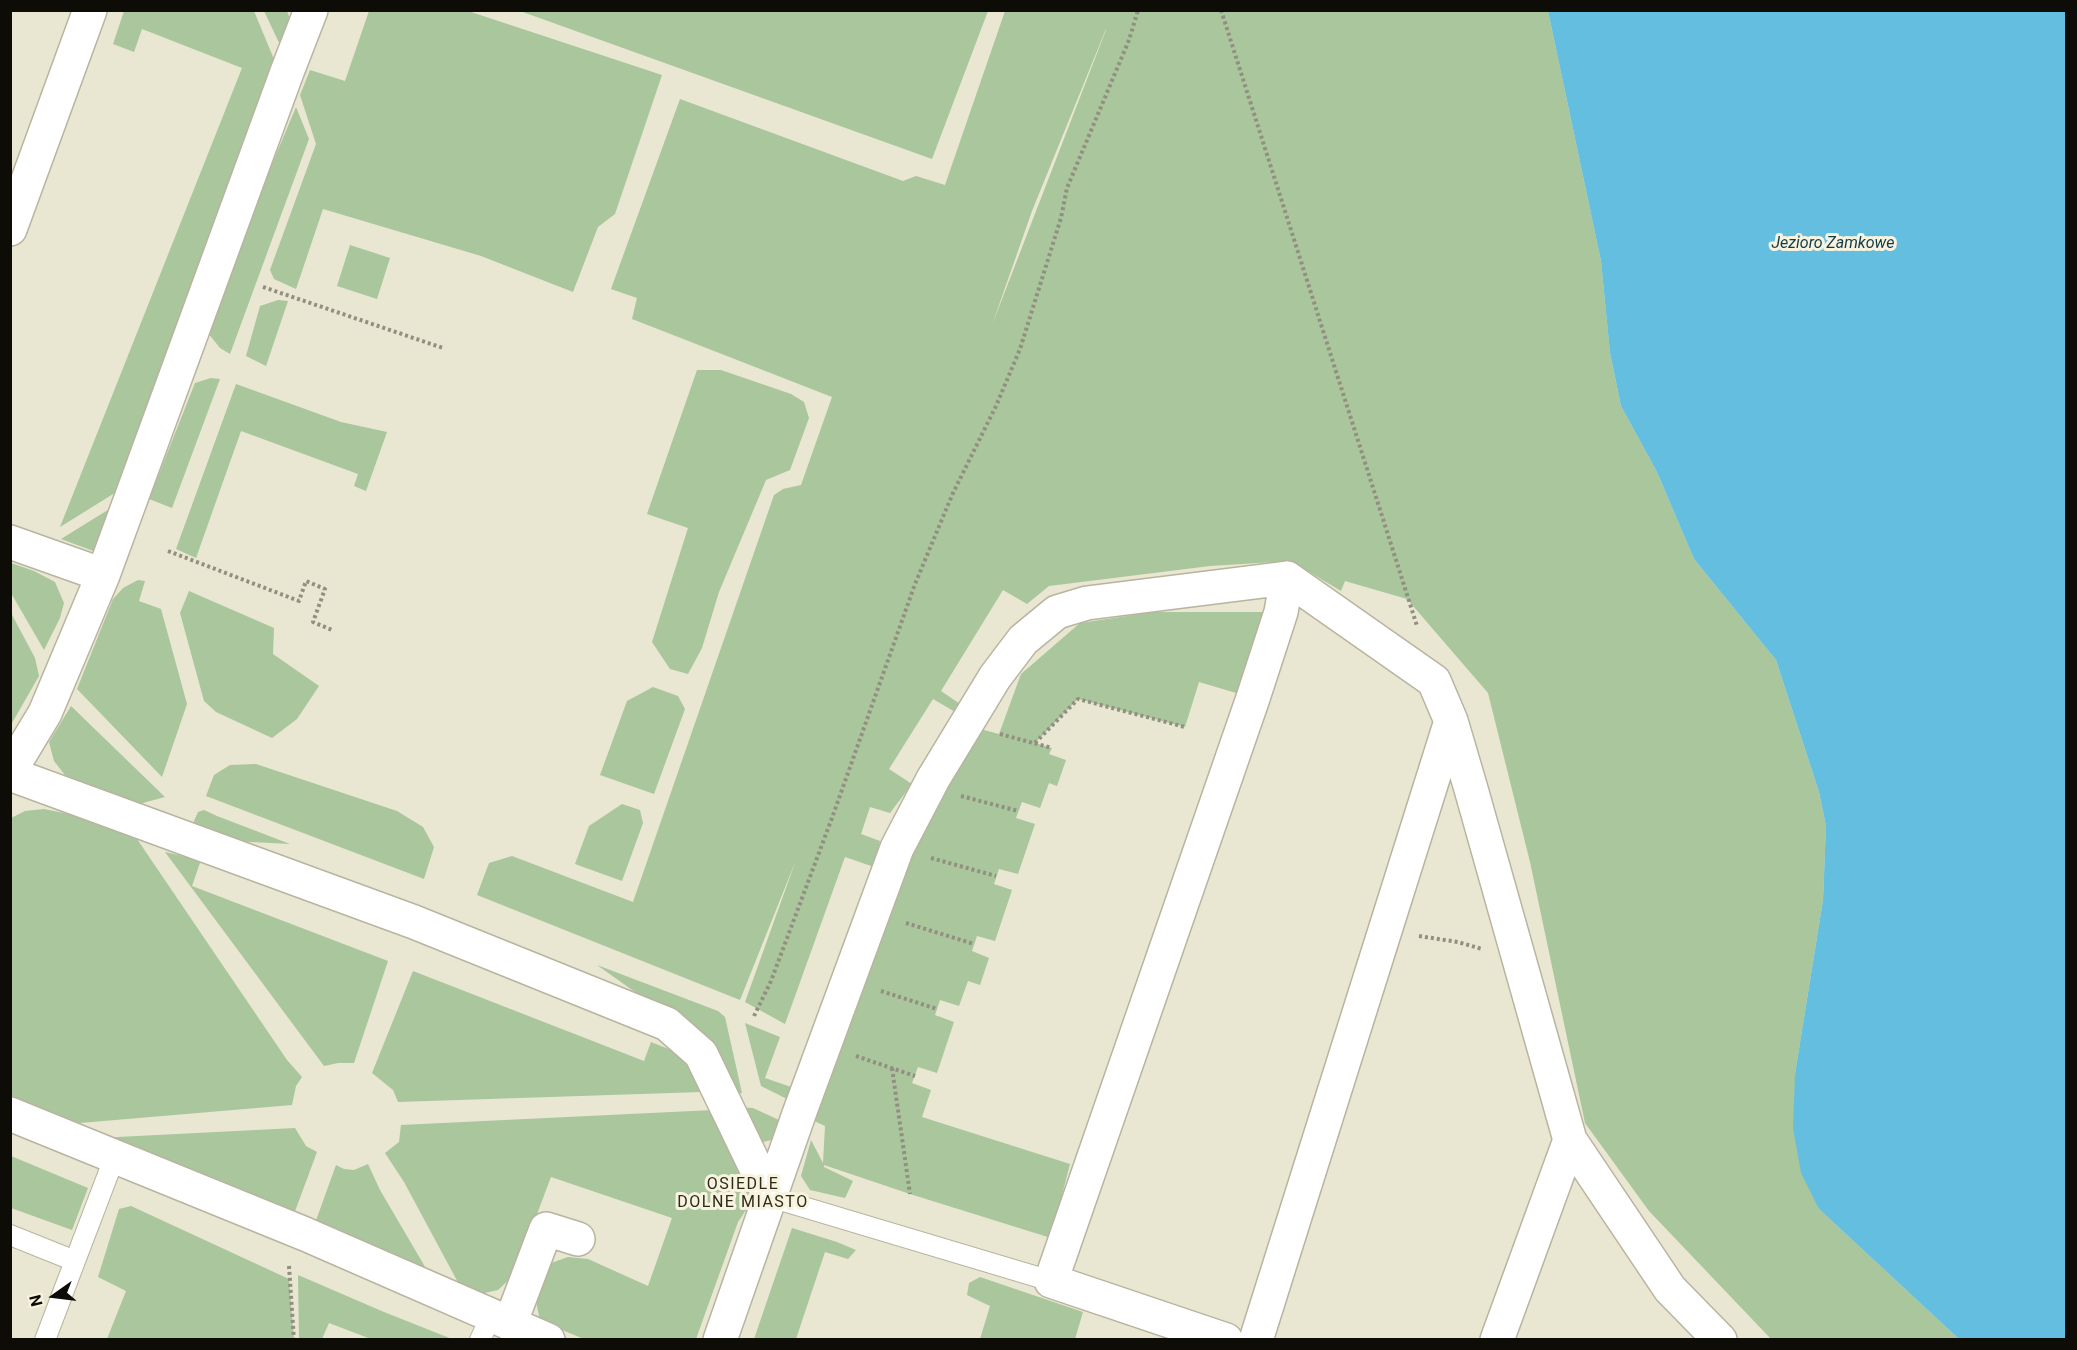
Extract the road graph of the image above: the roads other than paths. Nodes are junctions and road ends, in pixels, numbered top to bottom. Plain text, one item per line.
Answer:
1 (90, 10) edge
2 (311, 10) edge
3 (10, 229) edge
4 (10, 542) edge
5 (103, 575) junction
6 (1287, 578) junction
7 (1451, 721) junction
8 (10, 772) edge
9 (10, 1114) edge
10 (1570, 1140) junction
11 (115, 1156) junction
12 (770, 1197) junction
13 (10, 1235) edge
14 (578, 1239) dead end
15 (75, 1261) junction
16 (1051, 1281) junction
17 (494, 1326) edge
18 (1712, 1337) edge
19 (45, 1340) edge
20 (548, 1340) edge
21 (720, 1340) edge
22 (1226, 1340) edge
23 (1256, 1340) edge
24 (1497, 1340) edge

1 - 3 street
2 - 5 street
4 - 5 street
5 - 8 street
6 - 7 street
6 - 12 street
6 - 16 street
7 - 10 street
7 - 23 street
8 - 12 street
9 - 11 street
10 - 18 street
10 - 24 street
11 - 15 lane
11 - 17 street
12 - 16 lane
12 - 21 street
13 - 15 lane
14 - 17 street
15 - 19 lane
16 - 22 street
17 - 20 street

